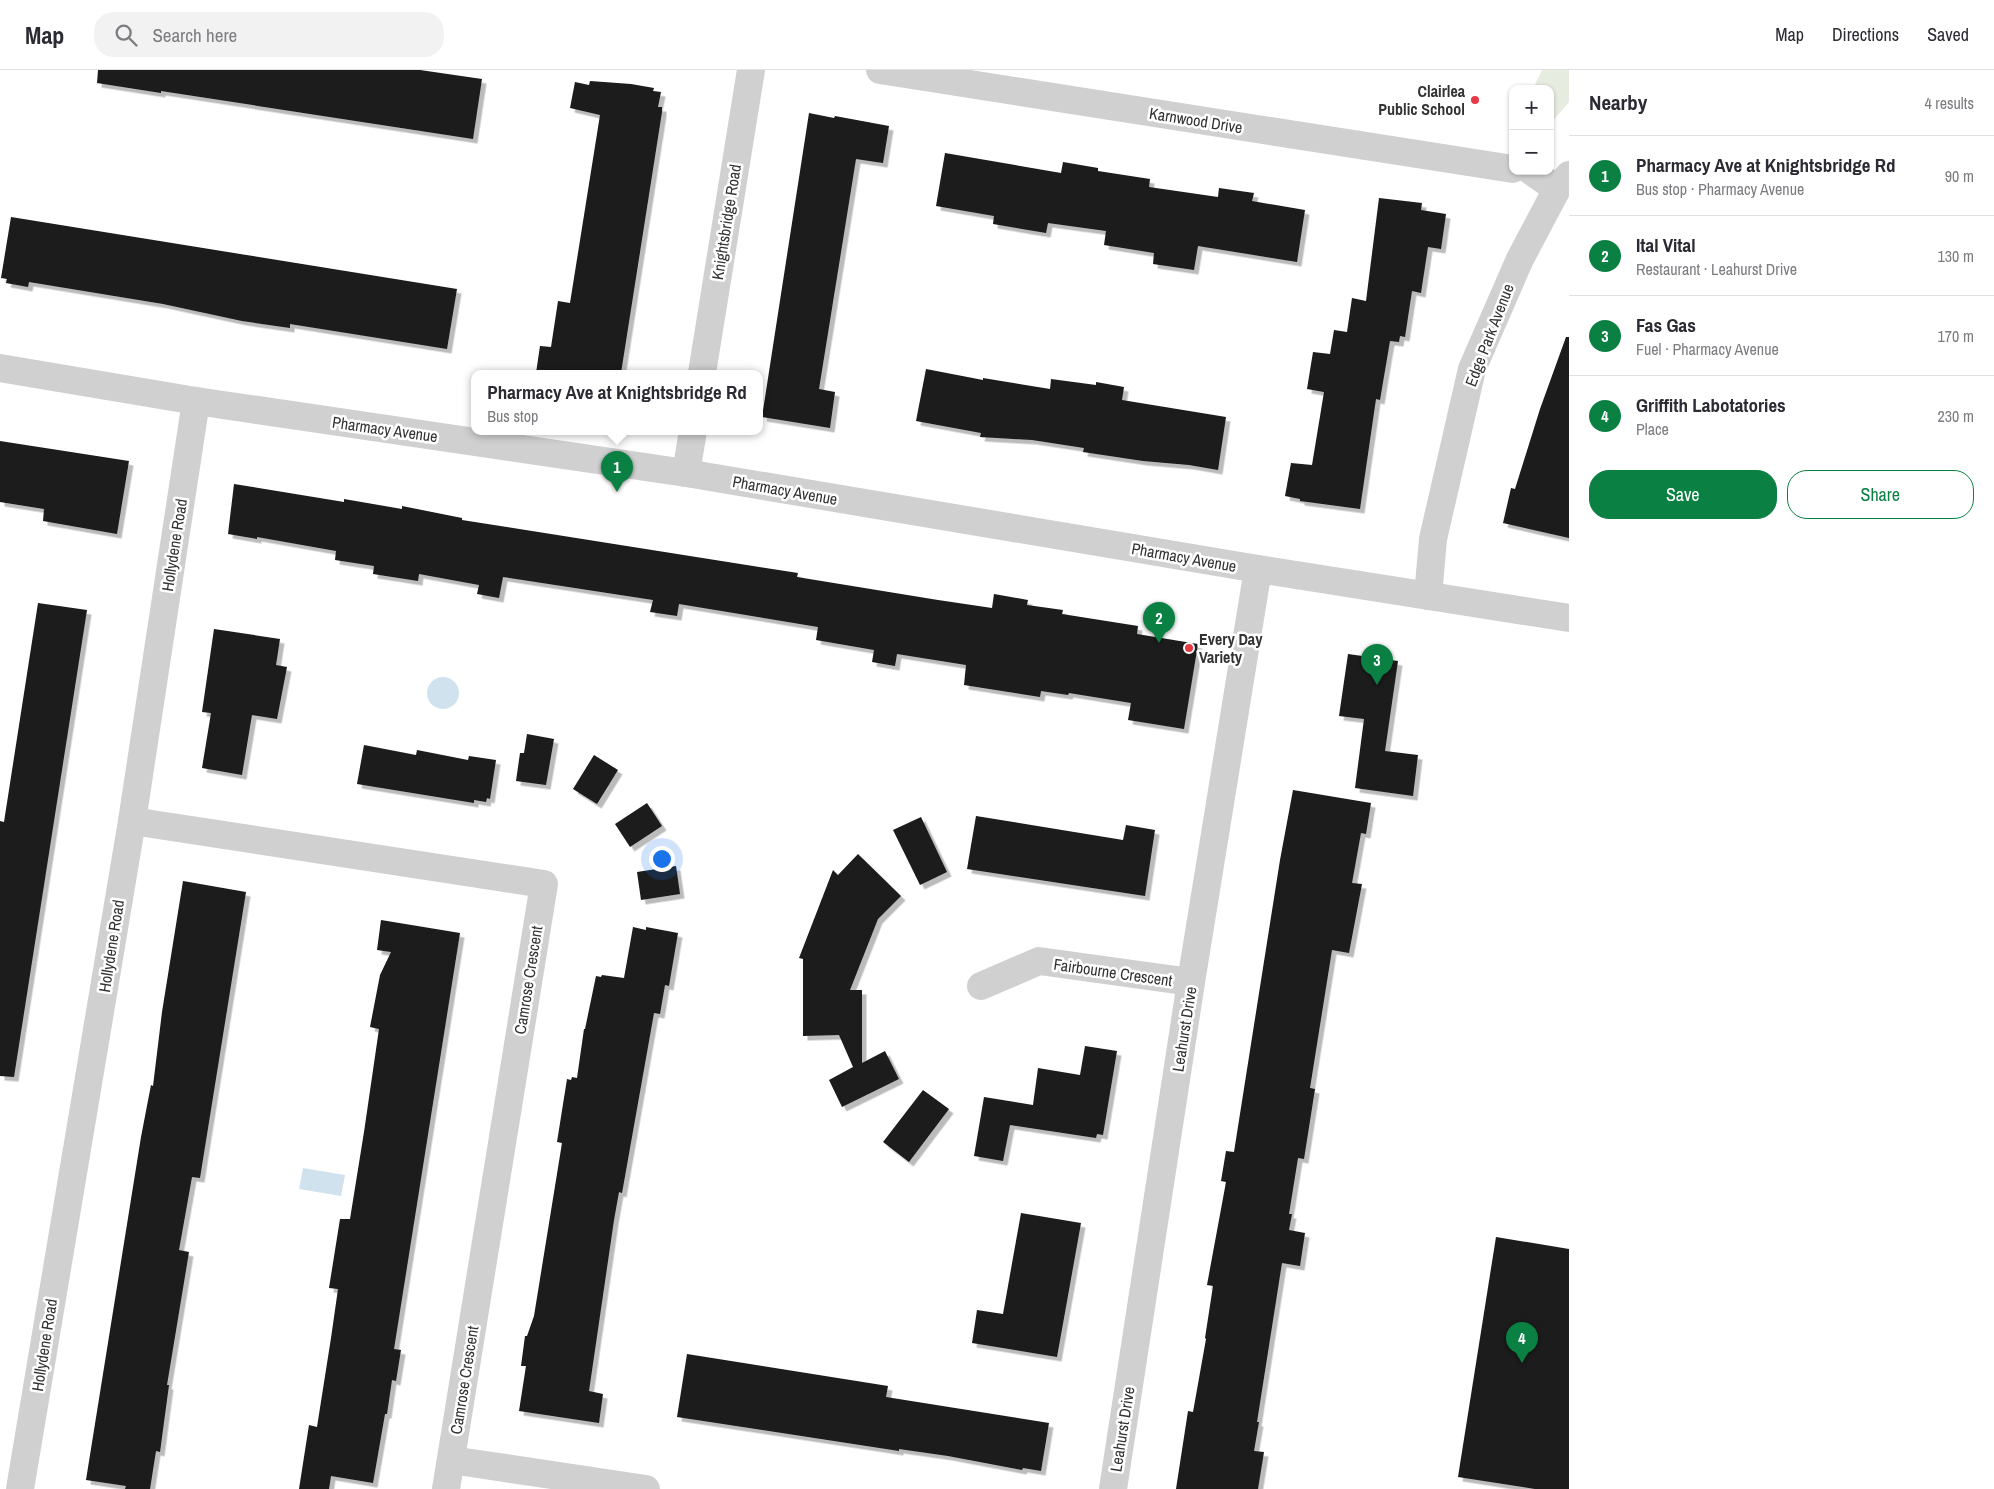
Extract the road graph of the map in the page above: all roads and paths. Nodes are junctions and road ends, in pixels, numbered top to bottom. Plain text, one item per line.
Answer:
1 (751, 70) edge
2 (880, 70) edge
3 (1509, 167) edge
4 (1543, 175) edge
5 (1563, 182) edge
6 (0, 368) edge
7 (702, 370) edge
8 (196, 401) junction
9 (691, 435) edge
10 (686, 473) junction
11 (1258, 569) junction
12 (1428, 596) junction
13 (1569, 618) edge
14 (132, 821) junction
15 (1191, 982) junction
16 (980, 986) dead end
17 (451, 1460) junction
18 (20, 1489) edge
19 (446, 1489) edge
20 (646, 1489) edge
21 (1113, 1489) edge

1 - 7 street, Knightsbridge Road
2 - 3 street, Karnwood Drive
4 - 5 street
5 - 12 street, Edge Park Avenue
6 - 8 street, Pharmacy Avenue
8 - 10 street, Pharmacy Avenue
8 - 14 street, Hollydene Road
9 - 10 street
10 - 11 street, Pharmacy Avenue
11 - 12 street, Pharmacy Avenue
11 - 15 street, Leahurst Drive
12 - 13 street, Pharmacy Avenue
14 - 17 street, Camrose Crescent
14 - 18 street, Hollydene Road
15 - 16 street, Fairbourne Crescent
15 - 21 street, Leahurst Drive
17 - 19 street, Camrose Crescent
17 - 20 street

